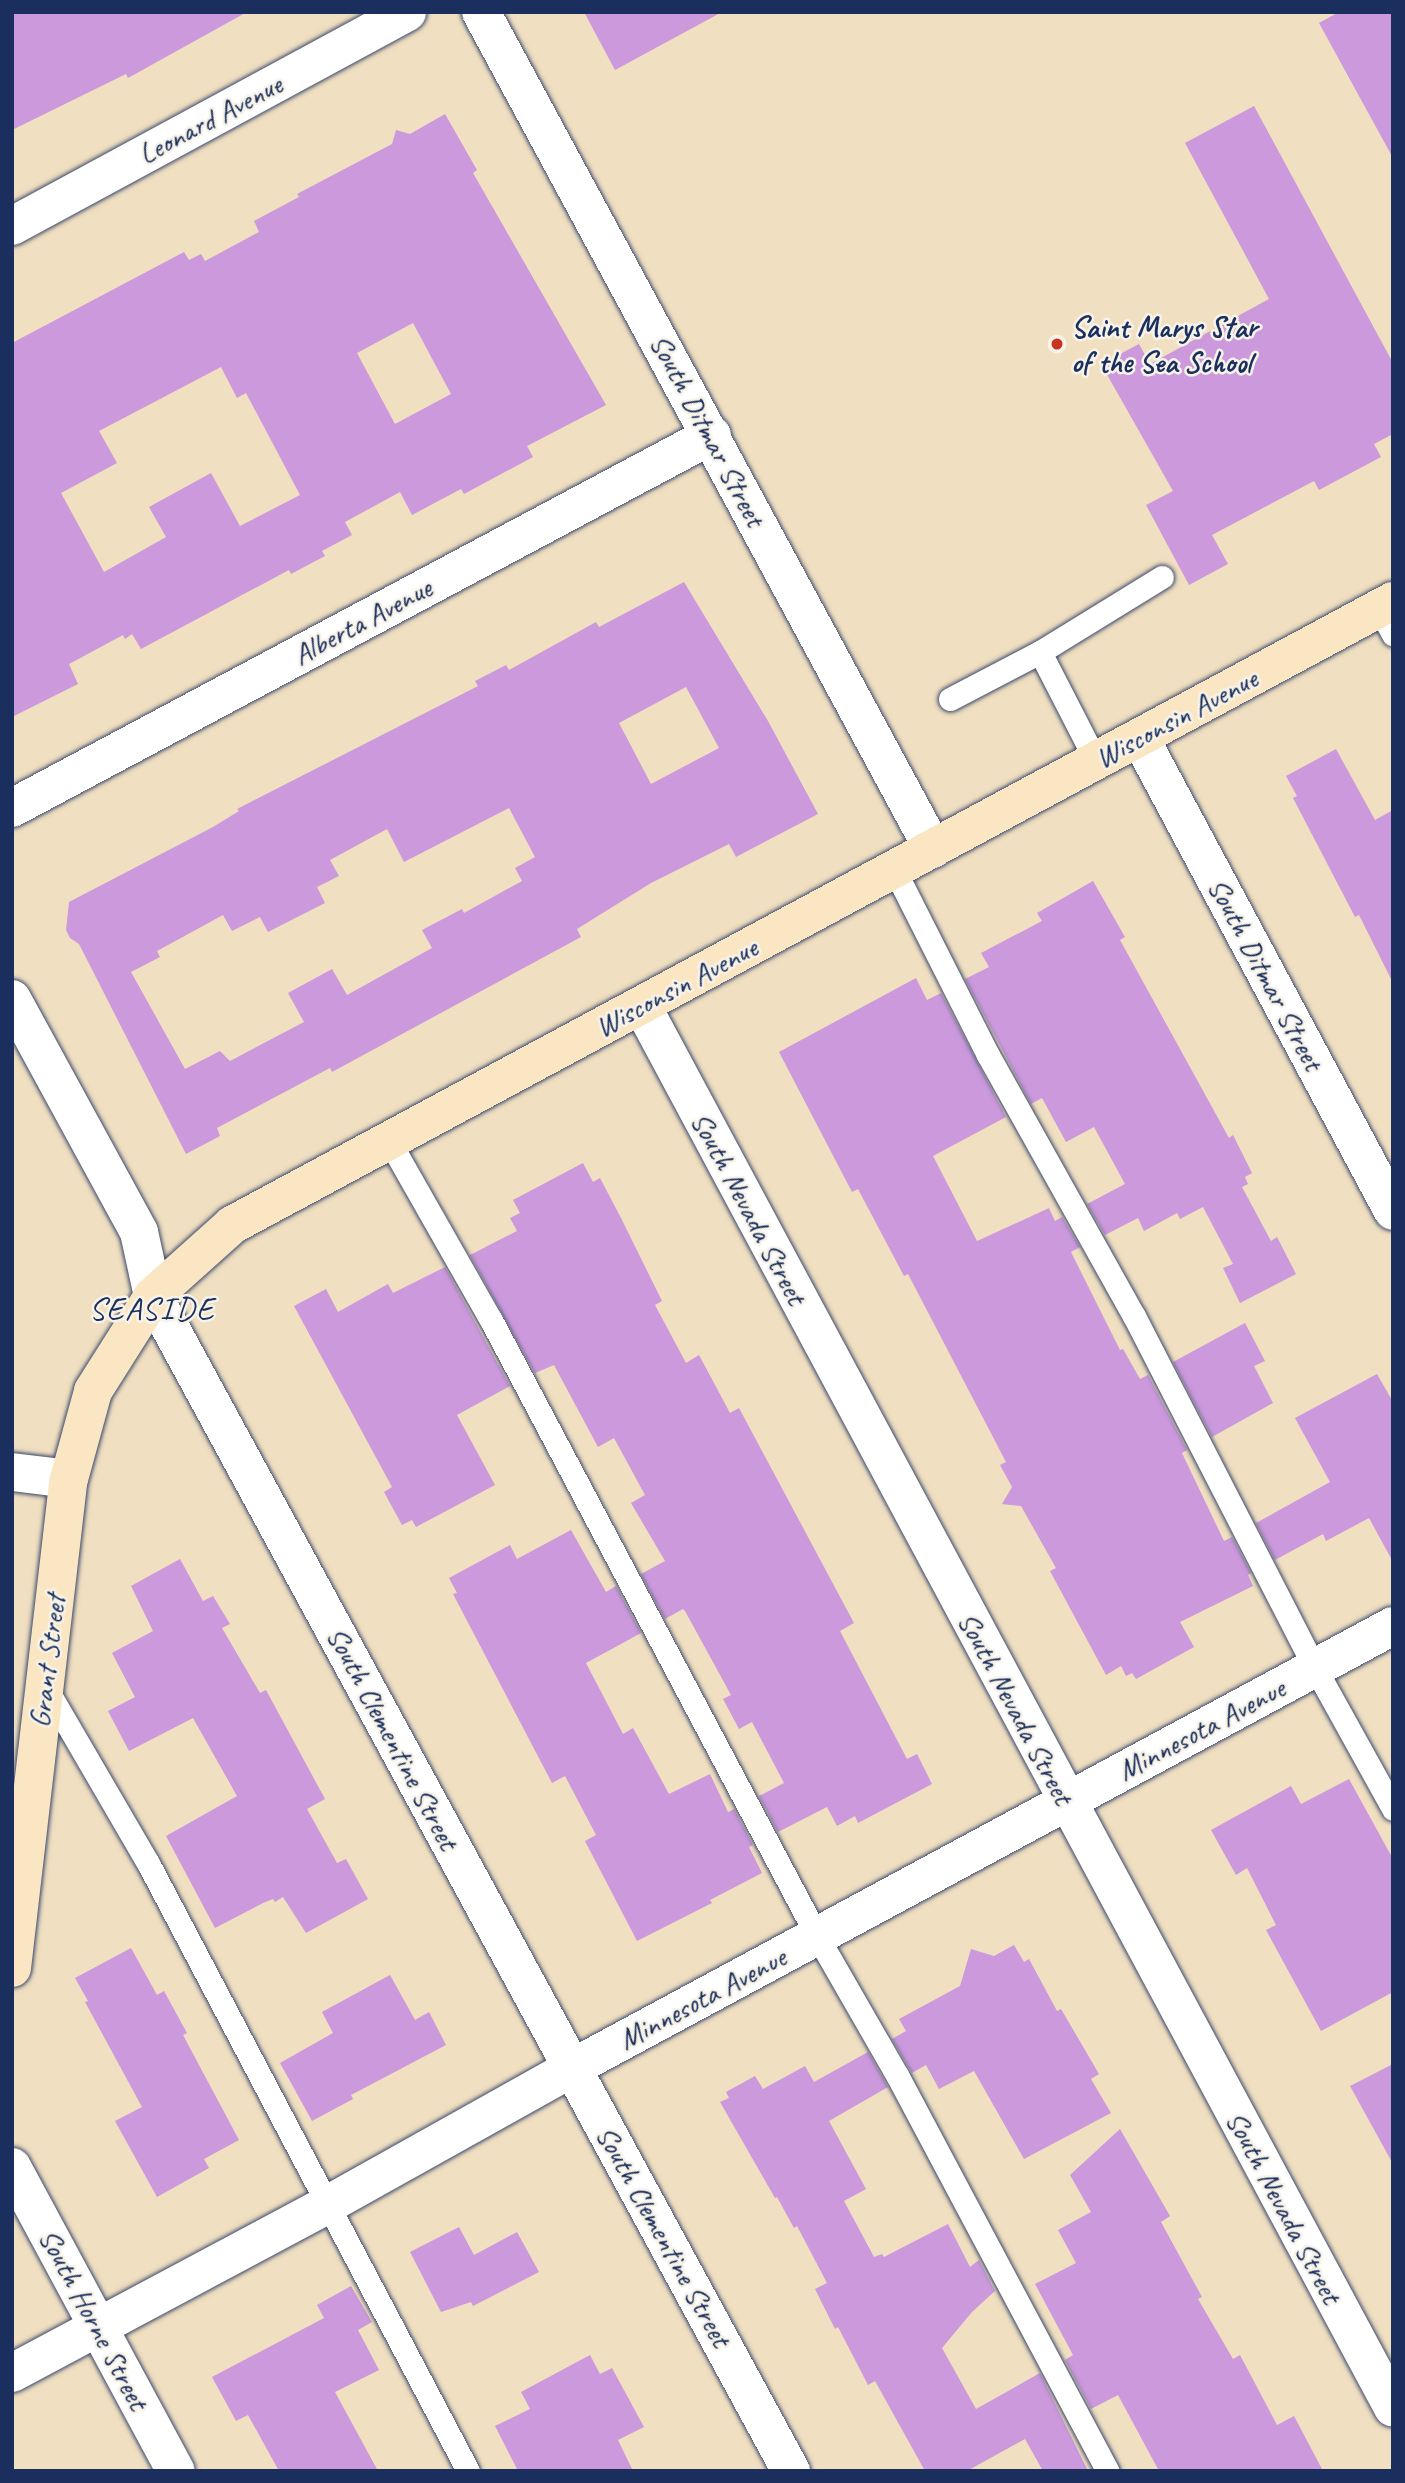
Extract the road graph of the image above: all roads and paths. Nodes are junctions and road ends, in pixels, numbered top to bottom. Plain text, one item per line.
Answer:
1 (407, 12) edge
2 (481, 12) edge
3 (12, 226) edge
4 (712, 435) junction
5 (1162, 577) dead end
6 (1388, 614) edge
7 (1040, 652) junction
8 (950, 699) dead end
9 (1140, 738) junction
10 (1096, 761) junction
11 (12, 808) edge
12 (933, 849) junction
13 (894, 869) junction
14 (12, 999) edge
15 (642, 1006) junction
16 (388, 1139) junction
17 (1393, 1211) edge
18 (153, 1296) junction
19 (12, 1472) edge
20 (69, 1479) junction
21 (1393, 1626) edge
22 (1315, 1668) junction
23 (44, 1685) junction
24 (1066, 1802) junction
25 (1393, 1809) edge
26 (817, 1936) junction
27 (12, 1968) edge
28 (572, 2068) junction
29 (12, 2167) edge
30 (327, 2205) junction
31 (97, 2326) junction
32 (12, 2373) edge
33 (1393, 2408) edge
34 (176, 2471) edge
35 (468, 2471) edge
36 (791, 2471) edge
37 (1108, 2471) edge

1 - 3 street, Leonard Avenue
2 - 4 street, South Ditmar Street
4 - 11 street, Alberta Avenue
4 - 12 street, South Ditmar Street
5 - 7 lane
6 - 9 main road, Wisconsin Avenue
7 - 8 lane
7 - 10 lane
9 - 10 main road, Wisconsin Avenue
9 - 17 street, South Ditmar Street
10 - 12 main road, Wisconsin Avenue
12 - 13 main road, Wisconsin Avenue
13 - 15 main road, Wisconsin Avenue
13 - 22 lane
14 - 18 street, South Clementine Street
15 - 16 main road, Wisconsin Avenue
15 - 24 street, South Nevada Street
16 - 18 main road, Wisconsin Avenue
16 - 26 lane
18 - 20 main road, Wisconsin Avenue
18 - 28 street, South Clementine Street
19 - 20 street
20 - 23 main road, Grant Street
21 - 22 street, Minnesota Avenue
22 - 24 street, Minnesota Avenue
22 - 25 lane
23 - 27 main road, Grant Street
23 - 30 lane
24 - 26 street, Minnesota Avenue
24 - 33 street, South Nevada Street
26 - 28 street, Minnesota Avenue
26 - 37 lane
28 - 30 street, Minnesota Avenue
28 - 36 street, South Clementine Street
29 - 31 street, South Horne Street
30 - 31 street, Minnesota Avenue
30 - 35 lane
31 - 32 street, Minnesota Avenue
31 - 34 street, South Horne Street

